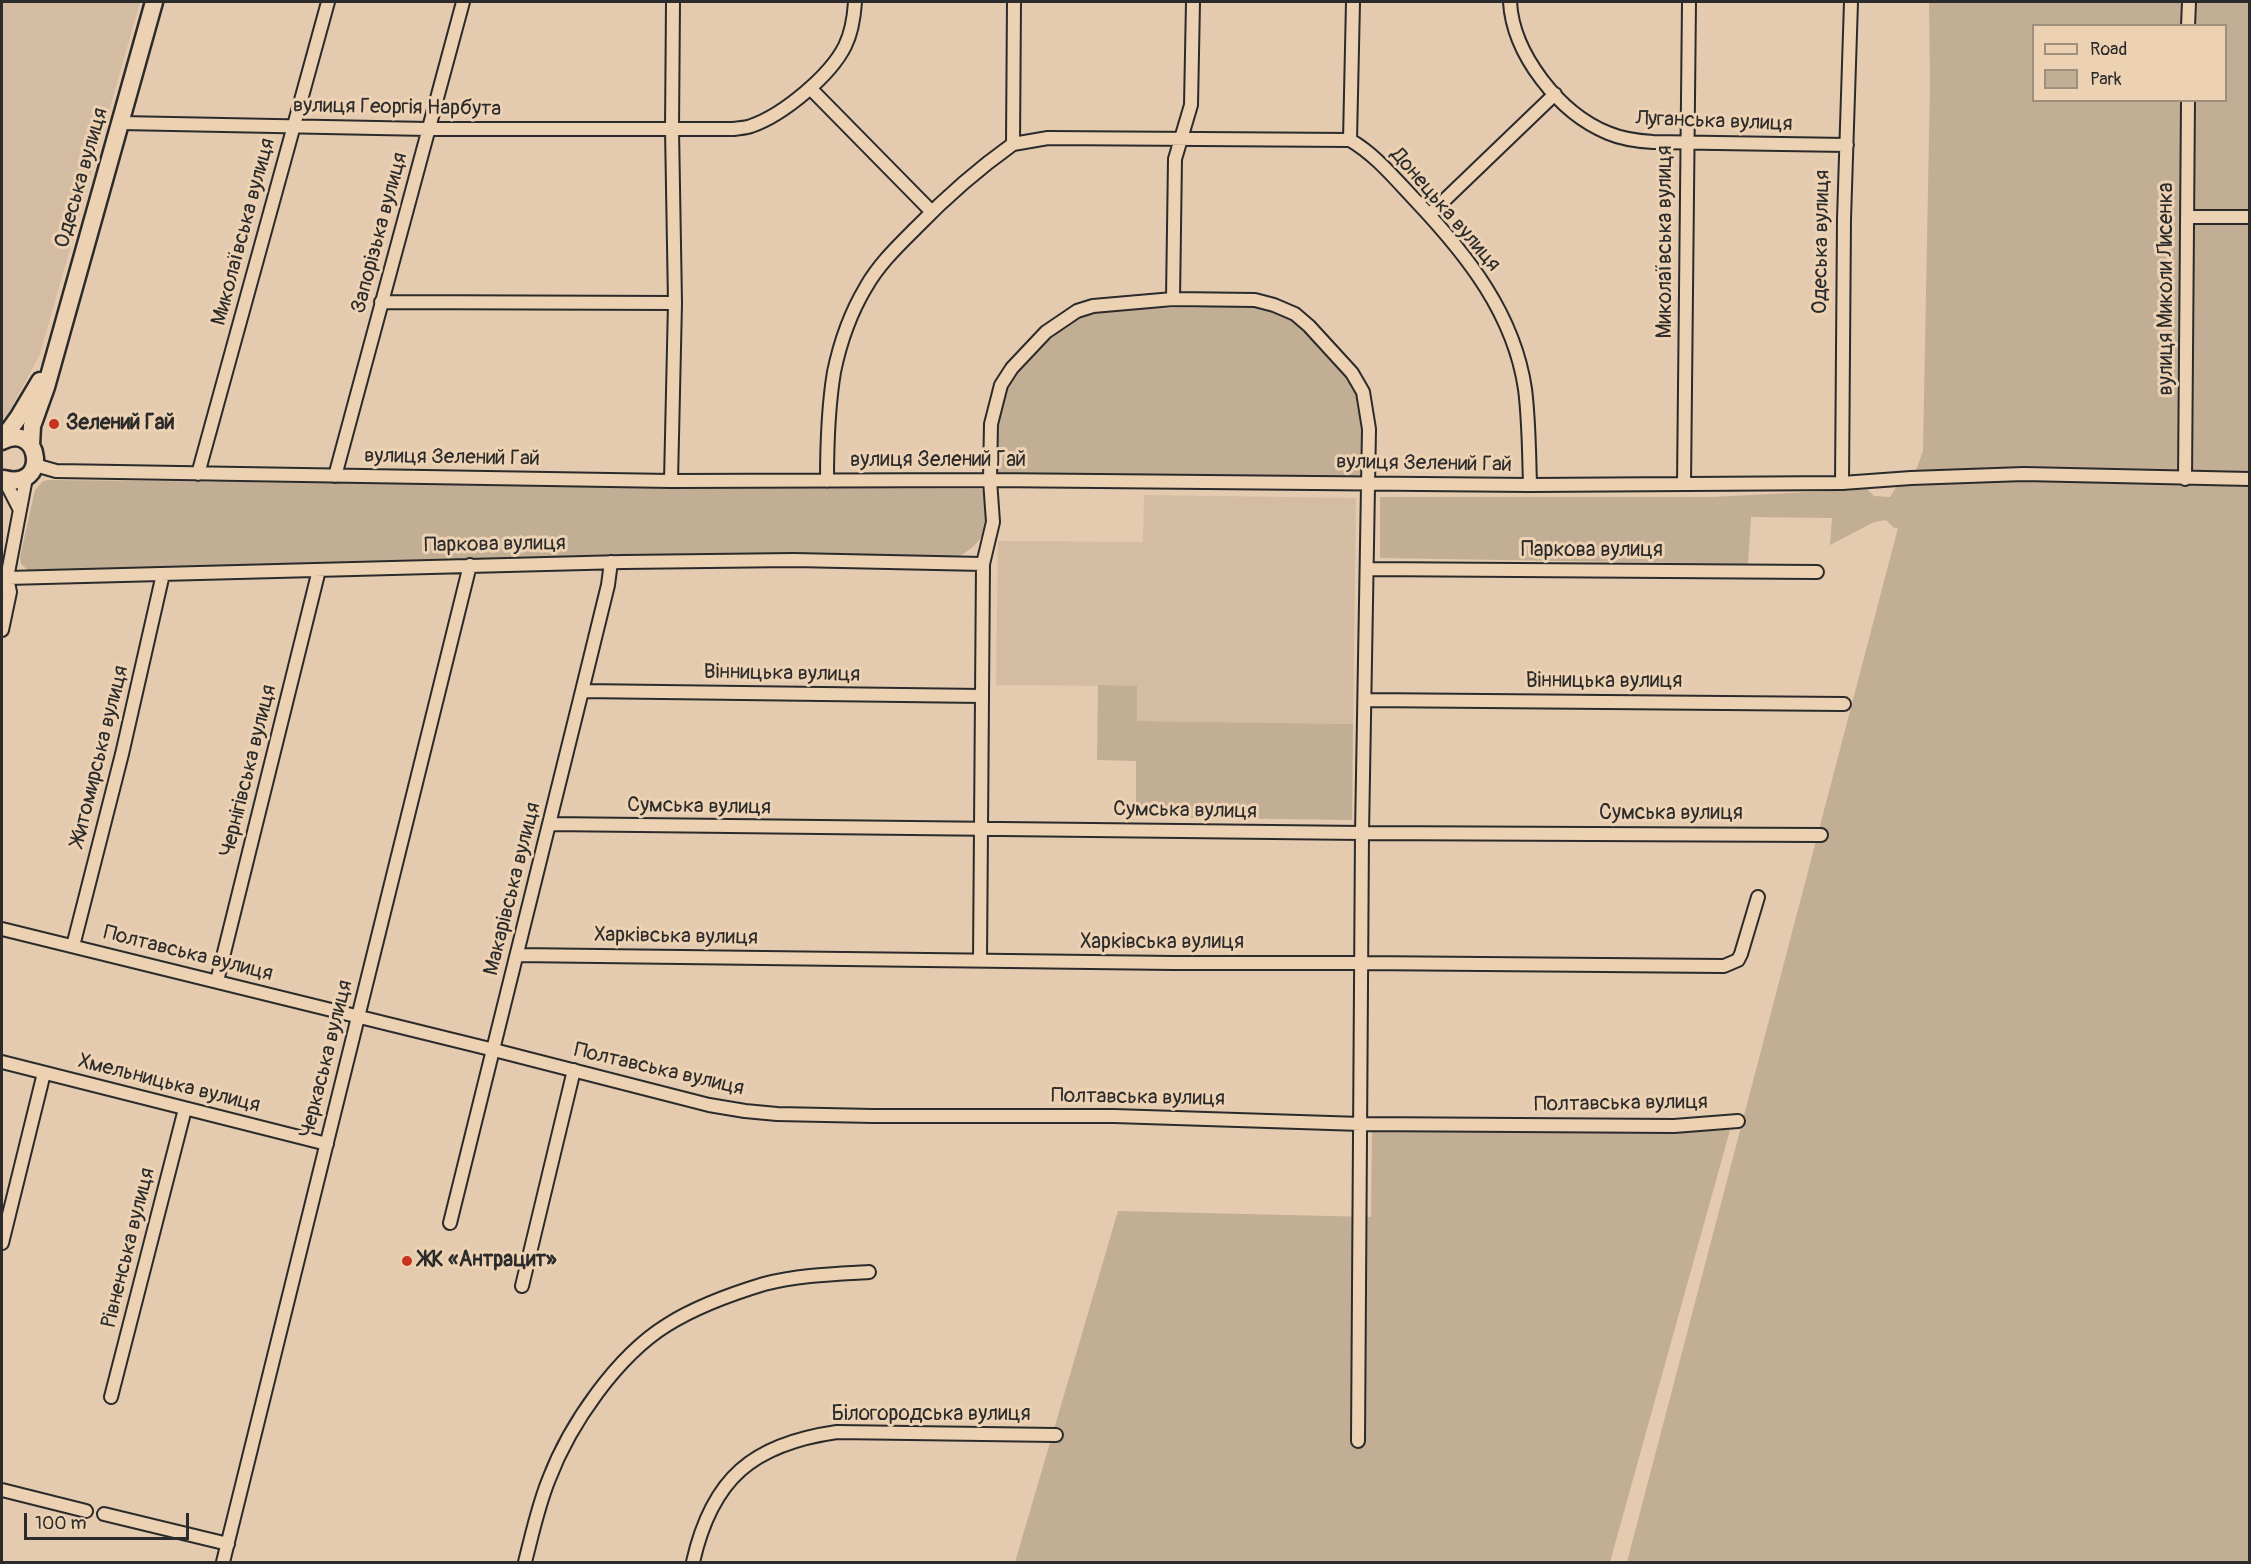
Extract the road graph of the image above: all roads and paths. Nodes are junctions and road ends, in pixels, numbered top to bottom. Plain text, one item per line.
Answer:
1 (154, 2) edge
2 (328, 2) edge
3 (463, 2) edge
4 (673, 2) edge
5 (855, 2) edge
6 (1014, 2) edge
7 (1193, 2) edge
8 (1353, 2) edge
9 (1510, 2) edge
10 (1689, 2) edge
11 (1851, 2) edge
12 (2189, 2) edge
13 (2188, 24) edge
14 (810, 88) junction
15 (1556, 94) junction
16 (2188, 102) edge
17 (122, 123) junction
18 (293, 126) junction
19 (428, 129) junction
20 (672, 129) junction
21 (1181, 139) junction
22 (1350, 140) junction
23 (1686, 142) junction
24 (1012, 144) junction
25 (1847, 145) junction
26 (932, 212) junction
27 (1429, 215) junction
28 (2187, 217) junction
29 (2250, 217) edge
30 (1173, 298) junction
31 (381, 302) junction
32 (675, 303) junction
33 (51, 365) junction
34 (2, 440) edge
35 (31, 445) junction
36 (30, 471) junction
37 (198, 474) junction
38 (335, 476) junction
39 (4, 479) joint
40 (2185, 479) junction
41 (2250, 479) edge
42 (671, 480) junction
43 (990, 480) junction
44 (827, 481) junction
45 (1369, 482) junction
46 (1842, 483) junction
47 (1684, 484) junction
48 (1530, 485) junction
49 (21, 510) junction
50 (611, 562) junction
51 (983, 564) junction
52 (470, 565) junction
53 (1367, 569) junction
54 (320, 570) junction
55 (1816, 572) dead end
56 (163, 574) junction
57 (4, 583) edge
58 (2, 630) edge
59 (582, 691) junction
60 (982, 696) junction
61 (1365, 700) junction
62 (1844, 704) dead end
63 (549, 824) junction
64 (981, 828) junction
65 (1362, 832) junction
66 (1821, 835) dead end
67 (1758, 897) dead end
68 (2, 929) edge
69 (73, 946) junction
70 (517, 955) junction
71 (980, 960) junction
72 (1362, 963) junction
73 (217, 981) junction
74 (358, 1016) junction
75 (494, 1050) junction
76 (2, 1062) edge
77 (574, 1070) junction
78 (44, 1073) junction
79 (185, 1109) junction
80 (1738, 1121) dead end
81 (1361, 1124) junction
82 (327, 1144) junction
83 (450, 1224) dead end
84 (2, 1243) edge
85 (869, 1272) dead end
86 (522, 1286) dead end
87 (111, 1397) dead end
88 (1056, 1435) dead end
89 (1358, 1441) dead end
90 (2, 1490) edge
91 (86, 1511) dead end
92 (104, 1514) dead end
93 (228, 1545) junction
94 (223, 1563) edge
95 (525, 1563) edge
96 (693, 1563) edge

1 - 17 main road, Одеська вулиця
2 - 18 street, Миколаївська вулиця
3 - 19 street, Запорізька вулиця
4 - 20 street
5 - 14 street, вулиця Георгія Нарбута
6 - 24 street
7 - 21 street
8 - 22 street
9 - 15 street, Луганська вулиця
10 - 23 street, Миколаївська вулиця
11 - 25 street, Одеська вулиця
12 - 13 street
14 - 20 street, вулиця Георгія Нарбута
14 - 26 street
15 - 23 street, Луганська вулиця
15 - 27 street
16 - 28 street, вулиця Миколи Лисенка
17 - 18 street, вулиця Георгія Нарбута
17 - 33 main road, Одеська вулиця
18 - 19 street, вулиця Георгія Нарбута
18 - 37 street, Миколаївська вулиця
19 - 20 street, вулиця Георгія Нарбута
19 - 31 street, Запорізька вулиця
20 - 32 street
21 - 22 street
21 - 24 street
21 - 30 street
22 - 27 street, Донецька вулиця
23 - 25 street, Луганська вулиця
23 - 47 street, Миколаївська вулиця
24 - 26 street
25 - 46 street, Одеська вулиця
26 - 44 street
27 - 48 street, Донецька вулиця
28 - 29 street
28 - 40 street, вулиця Миколи Лисенка
30 - 43 street
30 - 45 street
31 - 32 street
31 - 38 street, Запорізька вулиця
32 - 42 street
33 - 34 main road, Одеська вулиця
33 - 35 main road, Одеська вулиця
34 - 35 main road
35 - 36 main road, Одеська вулиця
36 - 37 street, вулиця Зелений Гай
36 - 39 main road
36 - 49 street
37 - 38 street, вулиця Зелений Гай
38 - 42 street, вулиця Зелений Гай
39 - 49 street
40 - 41 street, вулиця Зелений Гай
40 - 46 street, вулиця Зелений Гай
42 - 44 street, вулиця Зелений Гай
43 - 44 street, вулиця Зелений Гай
43 - 45 street, вулиця Зелений Гай
43 - 51 street
45 - 48 street, вулиця Зелений Гай
45 - 53 street
46 - 47 street, вулиця Зелений Гай
47 - 48 street, вулиця Зелений Гай
49 - 57 street
50 - 51 street, Паркова вулиця
50 - 52 street, Паркова вулиця
50 - 59 street, Макарівська вулиця
51 - 60 street
52 - 54 street, Паркова вулиця
52 - 74 street, Черкаська вулиця
53 - 55 street, Паркова вулиця
53 - 61 street
54 - 56 street, Паркова вулиця
54 - 73 street, Чернігівська вулиця
56 - 57 street, Паркова вулиця
56 - 69 street, Житомирська вулиця
57 - 58 street
59 - 60 street, Вінницька вулиця
59 - 63 street, Макарівська вулиця
60 - 64 street
61 - 62 street, Вінницька вулиця
61 - 65 street
63 - 64 street, Сумська вулиця
63 - 70 street, Макарівська вулиця
64 - 65 street, Сумська вулиця
64 - 71 street
65 - 66 street, Сумська вулиця
65 - 72 street
67 - 72 street, Харківська вулиця
68 - 69 street, Полтавська вулиця
69 - 73 street, Полтавська вулиця
70 - 71 street, Харківська вулиця
70 - 75 street, Макарівська вулиця
71 - 72 street, Харківська вулиця
72 - 81 street
73 - 74 street, Полтавська вулиця
74 - 75 street, Полтавська вулиця
74 - 82 street, Черкаська вулиця
75 - 77 street, Полтавська вулиця
75 - 83 street, Макарівська вулиця
76 - 78 street, Хмельницька вулиця
77 - 81 street, Полтавська вулиця
77 - 86 street
78 - 79 street, Хмельницька вулиця
78 - 84 street
79 - 82 street, Хмельницька вулиця
79 - 87 street, Рівненська вулиця
80 - 81 street, Полтавська вулиця
81 - 89 street
82 - 93 street, Черкаська вулиця
85 - 95 street
88 - 96 street, Білогородська вулиця
90 - 91 street
92 - 93 street
93 - 94 street, Черкаська вулиця

